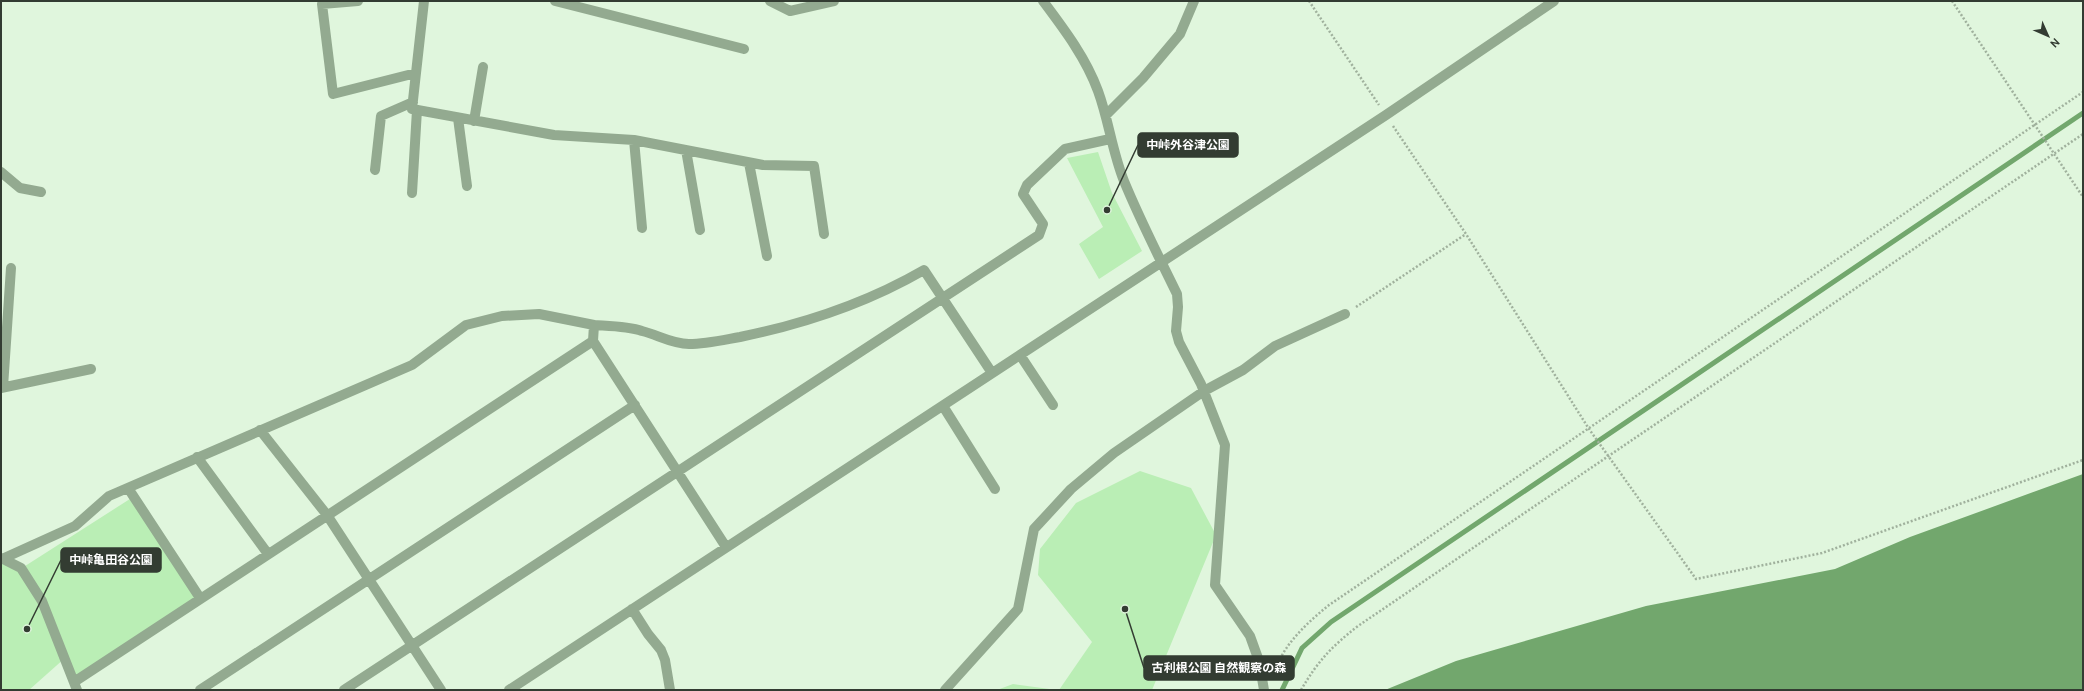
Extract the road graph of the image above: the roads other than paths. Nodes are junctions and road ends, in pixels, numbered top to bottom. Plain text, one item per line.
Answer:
1 (358, 1) edge
2 (424, 1) edge
3 (555, 1) edge
4 (770, 1) edge
5 (834, 1) edge
6 (1043, 1) edge
7 (1194, 1) edge
8 (1554, 1) edge
9 (744, 49) dead end
10 (484, 67) dead end
11 (416, 72) junction
12 (415, 106) junction
13 (1106, 115) junction
14 (458, 118) junction
15 (474, 121) junction
16 (1110, 139) junction
17 (634, 140) junction
18 (686, 150) junction
19 (749, 163) junction
20 (375, 170) dead end
21 (1, 172) edge
22 (467, 186) dead end
23 (41, 192) dead end
24 (412, 193) dead end
25 (642, 228) dead end
26 (700, 230) dead end
27 (824, 234) dead end
28 (767, 256) dead end
29 (1161, 262) junction
30 (10, 268) dead end
31 (943, 298) junction
32 (1345, 314) road end
33 (594, 325) junction
34 (592, 341) junction
35 (1020, 354) junction
36 (91, 369) dead end
37 (992, 373) junction
38 (2, 388) edge
39 (1204, 391) junction
40 (635, 405) junction
41 (1054, 405) dead end
42 (943, 406) junction
43 (260, 430) junction
44 (197, 457) junction
45 (678, 471) junction
46 (128, 488) junction
47 (995, 489) dead end
48 (327, 515) junction
49 (726, 547) junction
50 (268, 554) junction
51 (2, 558) edge
52 (370, 580) junction
53 (200, 598) junction
54 (632, 609) junction
55 (412, 646) junction
56 (76, 686) edge
57 (200, 690) edge
58 (344, 690) edge
59 (441, 690) edge
60 (509, 690) edge
61 (670, 690) edge
62 (945, 690) edge
63 (1264, 690) edge

1 - 11 street
2 - 11 street
3 - 9 street
4 - 5 street
6 - 13 street
7 - 13 street
8 - 29 street
10 - 15 street
11 - 12 street
12 - 14 street
12 - 20 street
12 - 24 street
13 - 16 street
14 - 15 street
14 - 22 street
15 - 17 street
16 - 29 street
16 - 31 street
17 - 18 street
17 - 25 street
18 - 19 street
18 - 26 street
19 - 27 street
19 - 28 street
21 - 23 street
29 - 35 street
29 - 39 street
30 - 38 street
31 - 33 street
31 - 37 street
31 - 45 street
32 - 39 street
33 - 34 street
33 - 43 street
34 - 40 street
34 - 48 street
35 - 37 street
35 - 41 street
36 - 38 street
37 - 42 street
39 - 62 street
39 - 63 street
40 - 45 street
40 - 52 street
42 - 47 street
42 - 49 street
43 - 44 street
43 - 48 street
44 - 46 street
44 - 50 street
45 - 49 street
45 - 55 street
46 - 51 street
46 - 53 street
48 - 50 street
48 - 52 street
49 - 54 street
50 - 53 street
51 - 56 street
52 - 55 street
52 - 57 street
53 - 56 street
54 - 60 street
54 - 61 street
55 - 58 street
55 - 59 street

